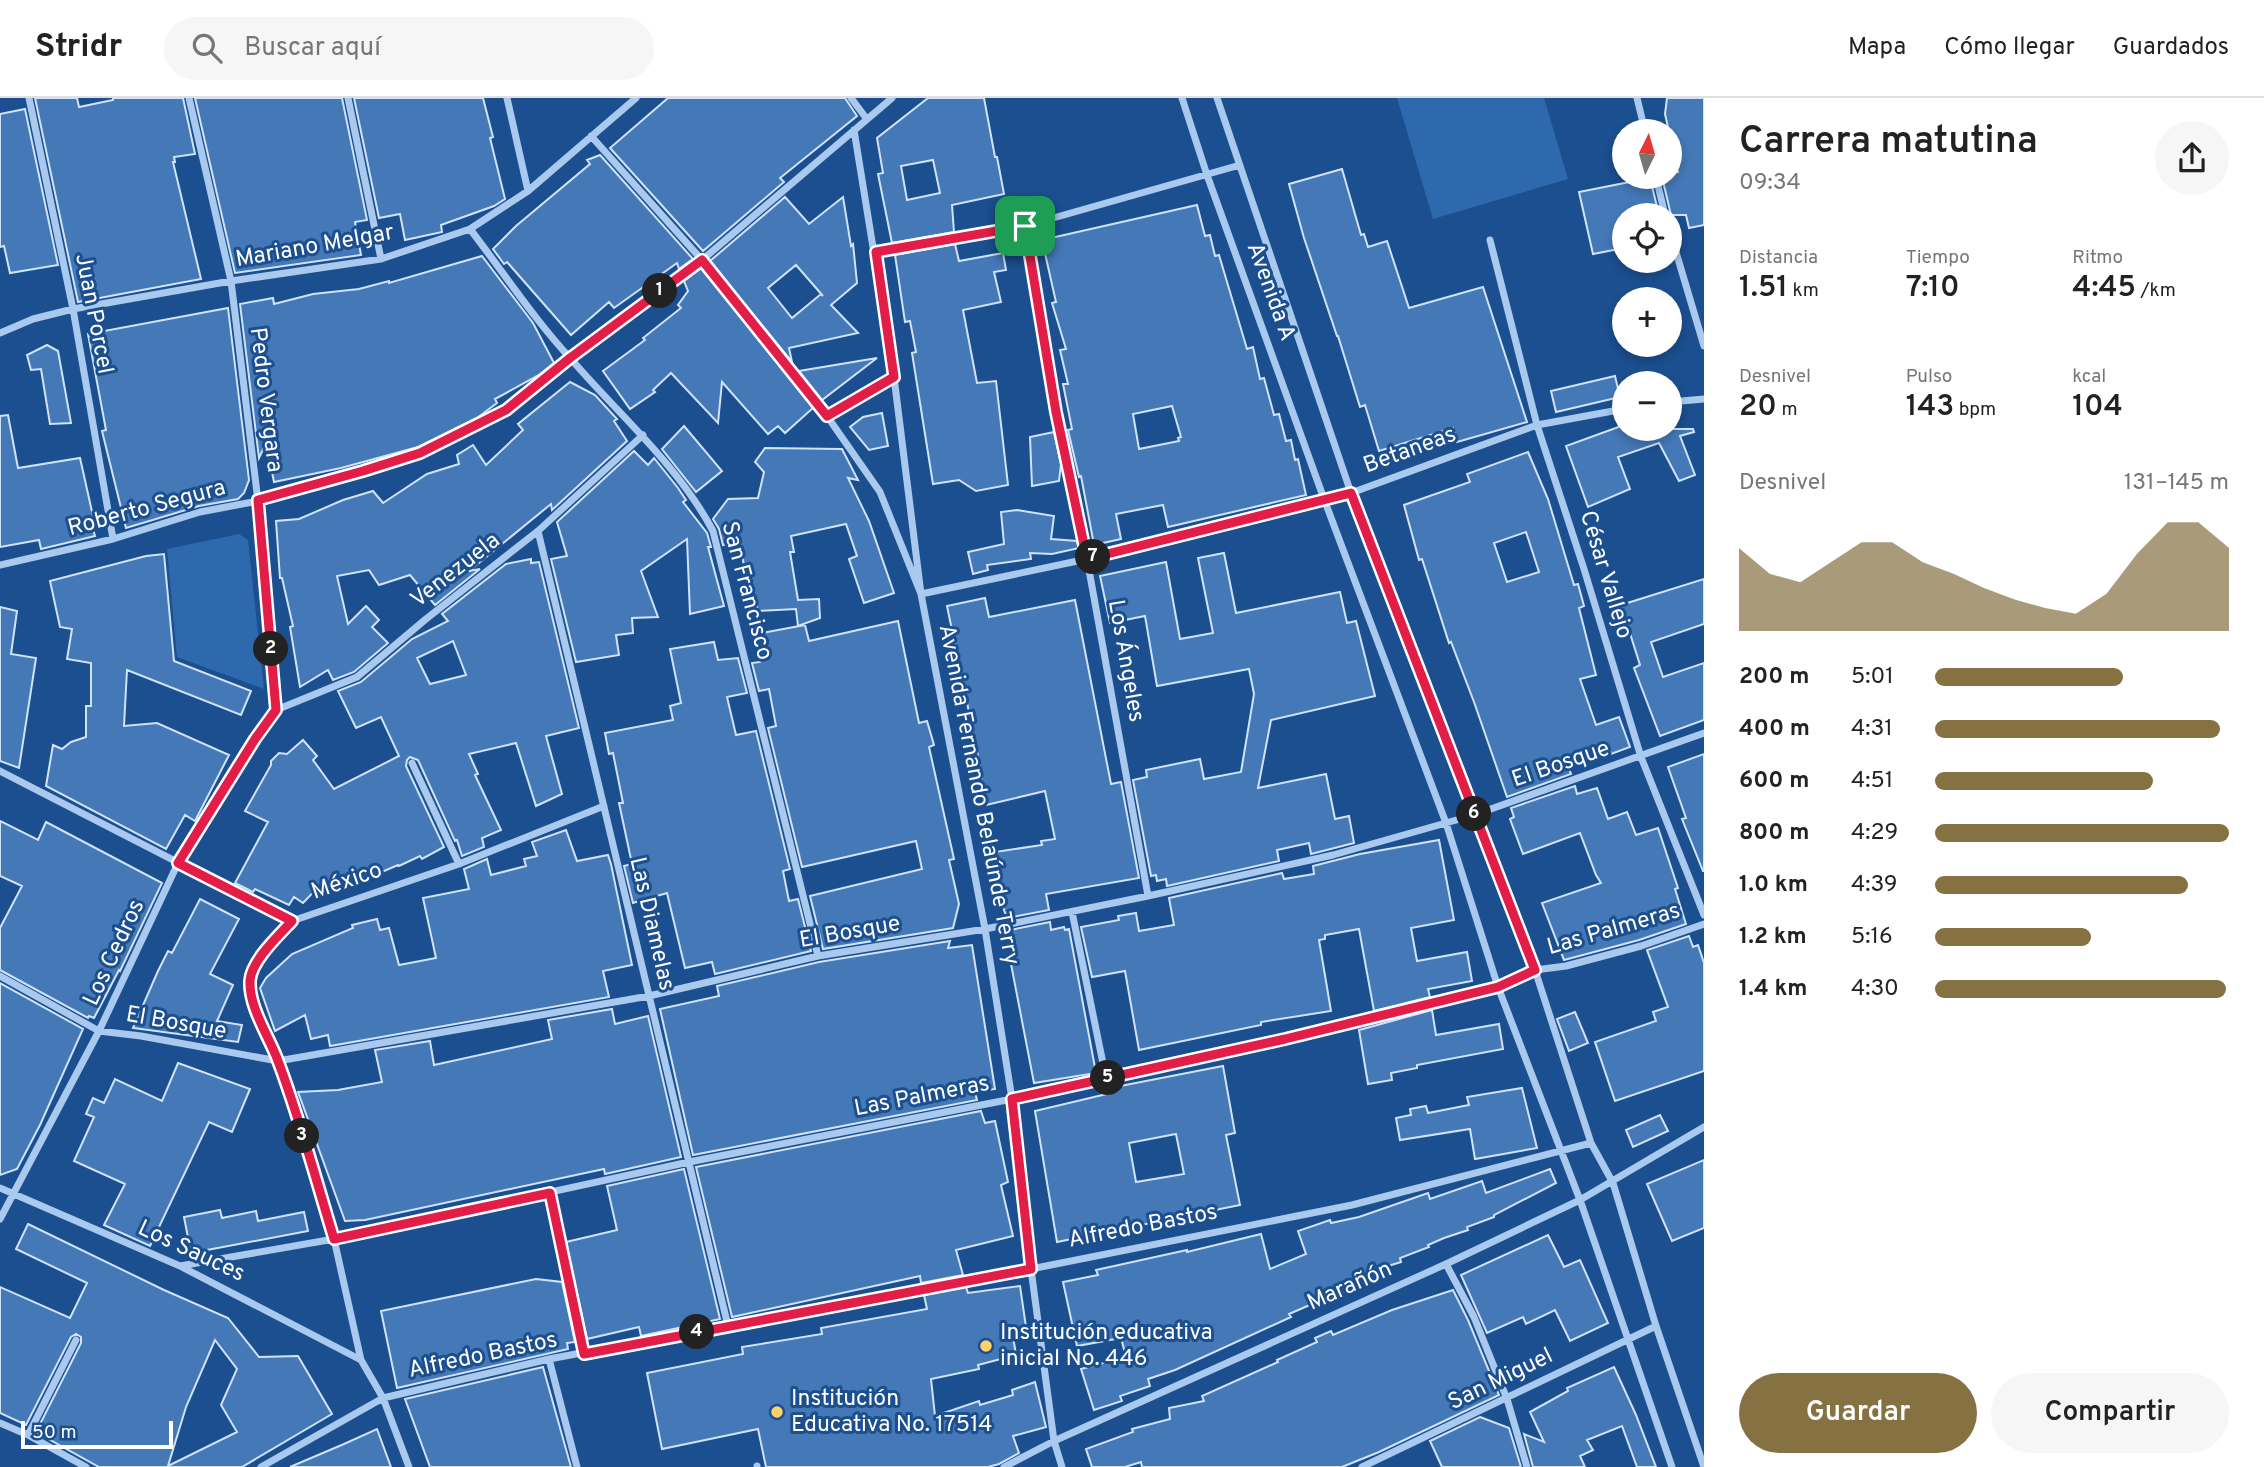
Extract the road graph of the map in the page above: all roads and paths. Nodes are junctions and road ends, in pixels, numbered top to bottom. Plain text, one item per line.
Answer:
1 (29, 98) edge
2 (189, 98) edge
3 (348, 98) edge
4 (506, 98) edge
5 (636, 98) edge
6 (851, 98) edge
7 (892, 98) edge
8 (1182, 98) edge
9 (1217, 98) edge
10 (1637, 98) edge
11 (866, 118) junction
12 (1642, 119) edge
13 (854, 130) junction
14 (591, 136) junction
15 (1240, 165) junction
16 (1206, 175) junction
17 (528, 191) junction
18 (1025, 226) junction
19 (470, 229) junction
20 (1490, 240) dead end
21 (876, 252) junction
22 (381, 258) junction
23 (702, 260) junction
24 (1682, 272) edge
25 (231, 281) junction
26 (73, 309) junction
27 (0, 333) edge
28 (1704, 346) edge
29 (570, 358) junction
30 (894, 377) junction
31 (1704, 398) edge
32 (1682, 401) edge
33 (1612, 411) edge
34 (827, 416) junction
35 (1537, 425) junction
36 (643, 435) junction
37 (1351, 493) junction
38 (1324, 499) junction
39 (258, 500) junction
40 (538, 531) junction
41 (113, 539) junction
42 (1087, 559) junction
43 (0, 565) edge
44 (921, 594) junction
45 (276, 710) junction
46 (1704, 733) edge
47 (1641, 757) junction
48 (412, 763) dead end
49 (0, 771) edge
50 (604, 806) junction
51 (1474, 816) junction
52 (1446, 824) junction
53 (178, 863) junction
54 (459, 864) junction
55 (1149, 897) junction
56 (1072, 912) junction
57 (1704, 915) edge
58 (292, 921) junction
59 (1704, 924) edge
60 (985, 929) junction
61 (818, 956) junction
62 (1535, 970) junction
63 (0, 976) edge
64 (1498, 987) junction
65 (649, 996) junction
66 (99, 1031) junction
67 (278, 1061) junction
68 (1107, 1078) junction
69 (1012, 1099) junction
70 (1704, 1128) edge
71 (1591, 1143) junction
72 (1563, 1151) junction
73 (689, 1162) junction
74 (1613, 1183) junction
75 (0, 1188) edge
76 (550, 1193) junction
77 (13, 1194) junction
78 (1580, 1200) junction
79 (0, 1219) edge
80 (334, 1239) junction
81 (1446, 1264) junction
82 (180, 1266) junction
83 (1031, 1269) junction
84 (728, 1326) junction
85 (1656, 1326) junction
86 (1629, 1339) junction
87 (76, 1340) dead end
88 (584, 1354) junction
89 (549, 1359) junction
90 (361, 1360) junction
91 (383, 1398) junction
92 (1507, 1399) junction
93 (0, 1423) edge
94 (28, 1435) junction
95 (1054, 1441) junction
96 (86, 1467) edge
97 (261, 1467) edge
98 (409, 1467) edge
99 (577, 1467) edge
100 (1004, 1467) edge
101 (1062, 1467) edge
102 (1362, 1467) edge
103 (1527, 1467) edge
104 (1672, 1467) edge
105 (1704, 1467) edge

1 - 26 street, Juan Porcel
2 - 25 street, Pedro Vergara
3 - 22 street
4 - 17 street
5 - 14 street, Mariano Melgar
6 - 11 street
7 - 11 street, Roberto Segura
8 - 16 street, Avenida A
9 - 15 street, Avenida A
10 - 12 street
11 - 13 street, Roberto Segura
13 - 21 street, Avenida Fernando Belaúnde Terry
13 - 23 street, Roberto Segura
14 - 17 street, Mariano Melgar
14 - 23 street
15 - 16 street
15 - 37 street, Avenida A
16 - 18 street
16 - 38 street, Avenida A
17 - 19 street, Mariano Melgar
18 - 21 street
18 - 42 street, Los Ángeles
19 - 22 street, Mariano Melgar
19 - 29 street, San Francisco
20 - 35 street, César Vallejo
21 - 30 street, Avenida Fernando Belaúnde Terry
22 - 25 street, Mariano Melgar
23 - 29 street, Roberto Segura
23 - 34 street
24 - 28 street
25 - 26 street, Mariano Melgar
25 - 39 street, Pedro Vergara
26 - 27 street, Mariano Melgar
26 - 41 street, Juan Porcel
29 - 36 street, San Francisco
29 - 39 street, Roberto Segura
30 - 34 street
30 - 44 street, Avenida Fernando Belaúnde Terry
31 - 32 street
33 - 35 street, Betaneas
34 - 44 street
35 - 37 street, Betaneas
35 - 47 street, César Vallejo
36 - 40 street, Venezuela
36 - 61 street, San Francisco
37 - 38 street, Betaneas
37 - 51 street, Avenida A
38 - 42 street, Betaneas
38 - 52 street, Avenida A
39 - 41 street, Roberto Segura
39 - 45 street, Pedro Vergara
40 - 45 street, Venezuela
40 - 50 street, Las Diamelas
41 - 43 street, Roberto Segura
42 - 44 street, Betaneas
42 - 55 street, Los Ángeles
44 - 60 street, Avenida Fernando Belaúnde Terry
45 - 53 street, Los Cedros
46 - 47 street, El Bosque
47 - 51 street, El Bosque
47 - 57 street, César Vallejo
48 - 54 street
49 - 53 street, México
50 - 54 street, México
50 - 65 street, Las Diamelas
51 - 52 street, El Bosque
51 - 62 street, Avenida A
52 - 55 street, El Bosque
52 - 64 street, Avenida A
53 - 58 street, México
53 - 66 street, Los Cedros
54 - 58 street, México
55 - 56 street, El Bosque
56 - 60 street, El Bosque
56 - 68 street
58 - 67 street
59 - 62 street, Las Palmeras
60 - 61 street, El Bosque
60 - 69 street, Avenida Fernando Belaúnde Terry
61 - 65 street, El Bosque
62 - 64 street, Las Palmeras
62 - 71 street, Avenida A
63 - 66 street, El Bosque
64 - 68 street, Las Palmeras
64 - 72 street, Avenida A
65 - 67 street, El Bosque
65 - 73 street, Las Diamelas
66 - 67 street, El Bosque
66 - 77 street, Los Cedros
67 - 80 street
68 - 69 street, Las Palmeras
69 - 73 street, Las Palmeras
69 - 83 street, Avenida Fernando Belaúnde Terry
70 - 74 street, Marañón
71 - 72 street, Alfredo Bastos
71 - 74 street, Avenida A
72 - 78 street, Avenida A
72 - 83 street, Alfredo Bastos
73 - 76 street, Las Palmeras
73 - 84 street, Las Diamelas
74 - 78 street, Marañón
74 - 85 street, Avenida A
75 - 77 street, Los Sauces
76 - 80 street, Las Palmeras
76 - 88 street
77 - 79 street, Los Cedros
77 - 82 street, Los Sauces
78 - 81 street, Marañón
78 - 86 street, Avenida A
80 - 82 street, Las Palmeras
80 - 90 street
81 - 92 street
81 - 95 street, Marañón
82 - 90 street, Los Sauces
83 - 84 street, Alfredo Bastos
83 - 95 street, Avenida Fernando Belaúnde Terry
84 - 88 street, Alfredo Bastos
85 - 86 street, San Miguel
85 - 105 street, Avenida A
86 - 92 street, San Miguel
86 - 104 street, Avenida A
87 - 94 street
88 - 89 street, Alfredo Bastos
89 - 91 street, Alfredo Bastos
89 - 99 street
90 - 91 street
91 - 97 street, Alfredo Bastos
91 - 98 street
92 - 102 street, San Miguel
92 - 103 street
93 - 94 street
94 - 96 street
95 - 100 street, Marañón
95 - 101 street, Avenida Fernando Belaúnde Terry

